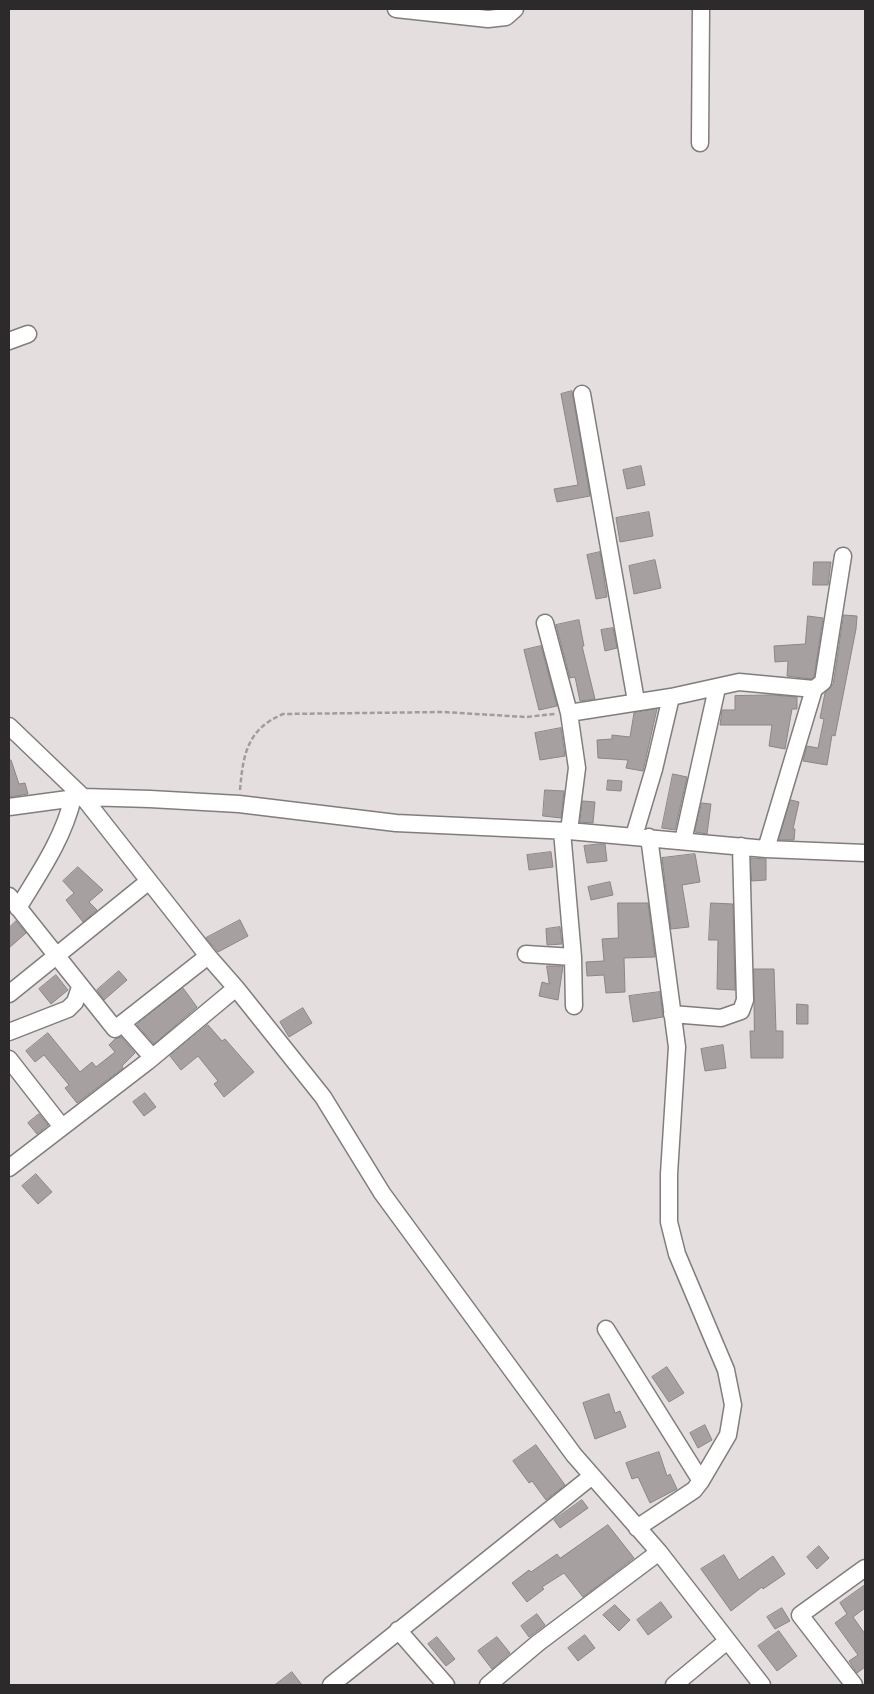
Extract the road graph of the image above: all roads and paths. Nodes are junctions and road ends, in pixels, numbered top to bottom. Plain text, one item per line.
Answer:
1 (396, 9) edge
2 (515, 9) edge
3 (701, 9) edge
4 (700, 143) dead end
5 (28, 334) dead end
6 (9, 341) edge
7 (582, 394) dead end
8 (844, 556) dead end
9 (545, 623) dead end
10 (717, 688) junction
11 (814, 689) junction
12 (671, 696) junction
13 (636, 701) junction
14 (569, 713) junction
15 (9, 726) edge
16 (78, 798) junction
17 (239, 804) junction
18 (9, 807) edge
19 (566, 831) junction
20 (641, 837) junction
21 (683, 841) junction
22 (741, 846) junction
23 (766, 849) junction
24 (865, 853) edge
25 (149, 881) junction
26 (13, 902) edge
27 (526, 954) dead end
28 (57, 956) junction
29 (208, 956) junction
30 (573, 957) junction
31 (80, 987) junction
32 (236, 988) junction
33 (9, 994) edge
34 (574, 1006) dead end
35 (672, 1014) junction
36 (123, 1024) junction
37 (9, 1032) edge
38 (152, 1057) junction
39 (9, 1058) edge
40 (62, 1127) junction
41 (9, 1168) edge
42 (606, 1329) dead end
43 (592, 1476) junction
44 (701, 1481) junction
45 (638, 1528) junction
46 (658, 1552) junction
47 (865, 1568) edge
48 (398, 1630) junction
49 (728, 1641) junction
50 (331, 1685) edge
51 (446, 1685) edge
52 (488, 1685) edge
53 (674, 1685) edge
54 (762, 1685) edge
55 (854, 1685) edge

1 - 2 street
3 - 4 street
5 - 6 street
7 - 13 street
8 - 11 street
9 - 14 street
10 - 11 street
10 - 12 street
10 - 21 street
11 - 23 street
12 - 13 street
12 - 20 street
13 - 14 street
14 - 17 path
14 - 19 street
15 - 16 street
16 - 17 street
16 - 18 street
16 - 25 street
16 - 26 street
17 - 19 street
19 - 20 street
19 - 30 street
20 - 21 street
20 - 35 street
21 - 22 street
22 - 23 street
22 - 35 street
23 - 24 street
25 - 28 street
25 - 29 street
26 - 28 street
27 - 30 street
28 - 31 street
28 - 33 street
29 - 32 street
29 - 36 street
30 - 34 street
31 - 36 street
31 - 37 street
32 - 38 street
32 - 43 street
35 - 44 street
36 - 38 street
38 - 40 street
39 - 40 street
40 - 41 street
42 - 44 street
43 - 45 street
43 - 48 street
44 - 45 street
45 - 46 street
46 - 49 street
46 - 52 street
47 - 55 street
48 - 50 street
48 - 51 street
49 - 53 street
49 - 54 street

